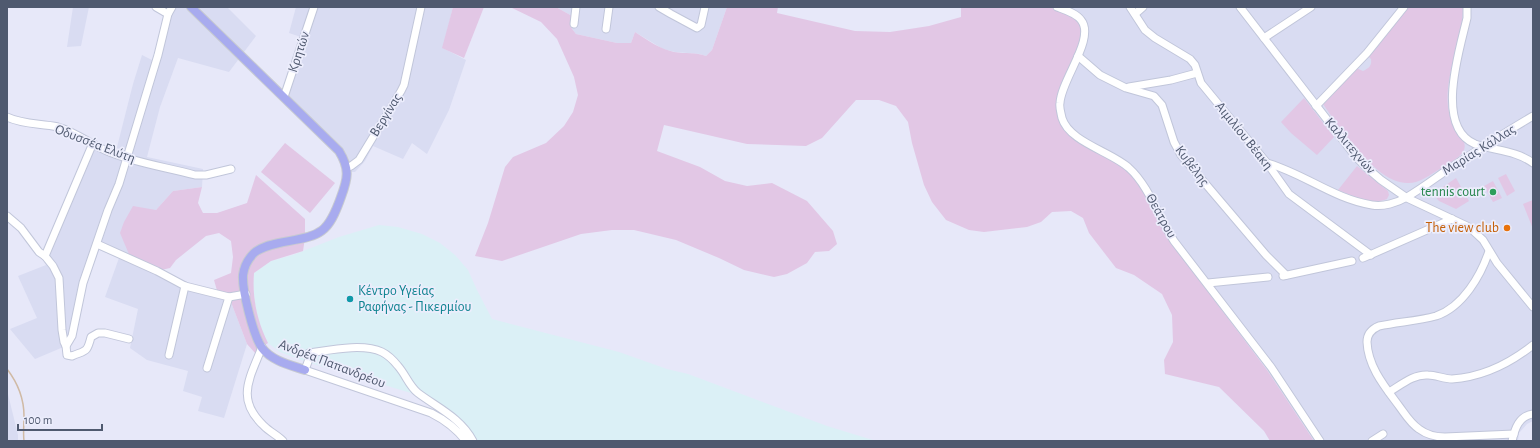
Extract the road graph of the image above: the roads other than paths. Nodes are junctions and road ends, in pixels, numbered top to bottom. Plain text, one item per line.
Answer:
1 (156, 7) edge
2 (191, 7) edge
3 (314, 7) edge
4 (421, 7) edge
5 (576, 7) edge
6 (609, 7) edge
7 (660, 7) edge
8 (705, 7) edge
9 (1057, 7) edge
10 (1130, 7) edge
11 (1143, 7) edge
12 (1240, 7) edge
13 (1311, 7) edge
14 (1404, 7) edge
15 (1467, 7) edge
16 (170, 10) edge
17 (671, 11) edge
18 (1135, 14) junction
19 (574, 24) dead end
20 (606, 29) dead end
21 (1264, 38) junction
22 (1078, 56) junction
23 (1197, 73) junction
24 (1126, 88) junction
25 (284, 97) junction
26 (1316, 106) junction
27 (1533, 116) edge
28 (7, 117) edge
29 (93, 143) junction
30 (1483, 146) junction
31 (128, 158) junction
32 (1267, 163) junction
33 (1533, 163) edge
34 (347, 167) junction
35 (231, 169) dead end
36 (1407, 198) junction
37 (7, 216) edge
38 (1452, 219) junction
39 (97, 244) junction
40 (1489, 251) junction
41 (1371, 255) junction
42 (45, 256) junction
43 (1364, 258) dead end
44 (1352, 261) dead end
45 (1268, 277) dead end
46 (1208, 283) junction
47 (185, 286) junction
48 (246, 294) junction
49 (229, 297) junction
50 (1533, 307) edge
51 (129, 339) dead end
52 (1533, 345) edge
53 (66, 346) junction
54 (262, 347) junction
55 (168, 355) dead end
56 (207, 368) dead end
57 (305, 370) junction
58 (1389, 392) junction
59 (1533, 414) edge
60 (1383, 434) dead end
61 (1513, 438) edge
62 (283, 441) edge
63 (466, 441) edge
64 (473, 441) edge
65 (1320, 441) edge
66 (1372, 441) edge

1 - 16 street
2 - 25 main road
3 - 25 street, Κρητών
4 - 34 street, Βεργίνας
5 - 19 street
6 - 20 street
7 - 17 street
8 - 17 street
9 - 22 street, Θεάτρου
10 - 18 street, Αιμιλίου Βέακη
11 - 18 street
12 - 21 street, Καλλιτεχνών
13 - 21 street
14 - 26 street
15 - 30 street
16 - 31 street
18 - 23 street, Αιμιλίου Βέακη
21 - 26 street, Καλλιτεχνών
22 - 24 street, Κυβέλης
22 - 46 street, Θεάτρου
23 - 24 street
23 - 32 street, Αιμιλίου Βέακη
24 - 44 street, Κυβέλης
25 - 34 main road
26 - 36 street, Καλλιτεχνών
27 - 30 street, Μαρίας Κάλλας
28 - 29 street, Οδυσσέα Ελύτη
29 - 31 street, Οδυσσέα Ελύτη
29 - 42 street
30 - 33 street
30 - 36 street, Μαρίας Κάλλας
31 - 35 street, Οδυσσέα Ελύτη
31 - 39 street
32 - 36 street, Μαρίας Κάλλας
32 - 41 street, Αιμιλίου Βέακη
34 - 48 main road, Ανδρέα Παπανδρέου
36 - 38 street, Καλλιτεχνών
37 - 42 street
38 - 40 street, Καλλιτεχνών
38 - 41 street
39 - 47 street
39 - 53 street
40 - 50 street, Καλλιτεχνών
40 - 58 street
41 - 43 street
42 - 53 street
45 - 46 street
46 - 65 street, Θεάτρου
47 - 49 street
47 - 55 street
48 - 49 street
48 - 54 main road, Ανδρέα Παπανδρέου
49 - 56 street
51 - 53 street
52 - 58 street
54 - 57 main road, Ανδρέα Παπανδρέου
54 - 62 street
57 - 63 street, Ανδρέα Παπανδρέου
57 - 64 street
58 - 61 street
59 - 61 street
60 - 66 street

